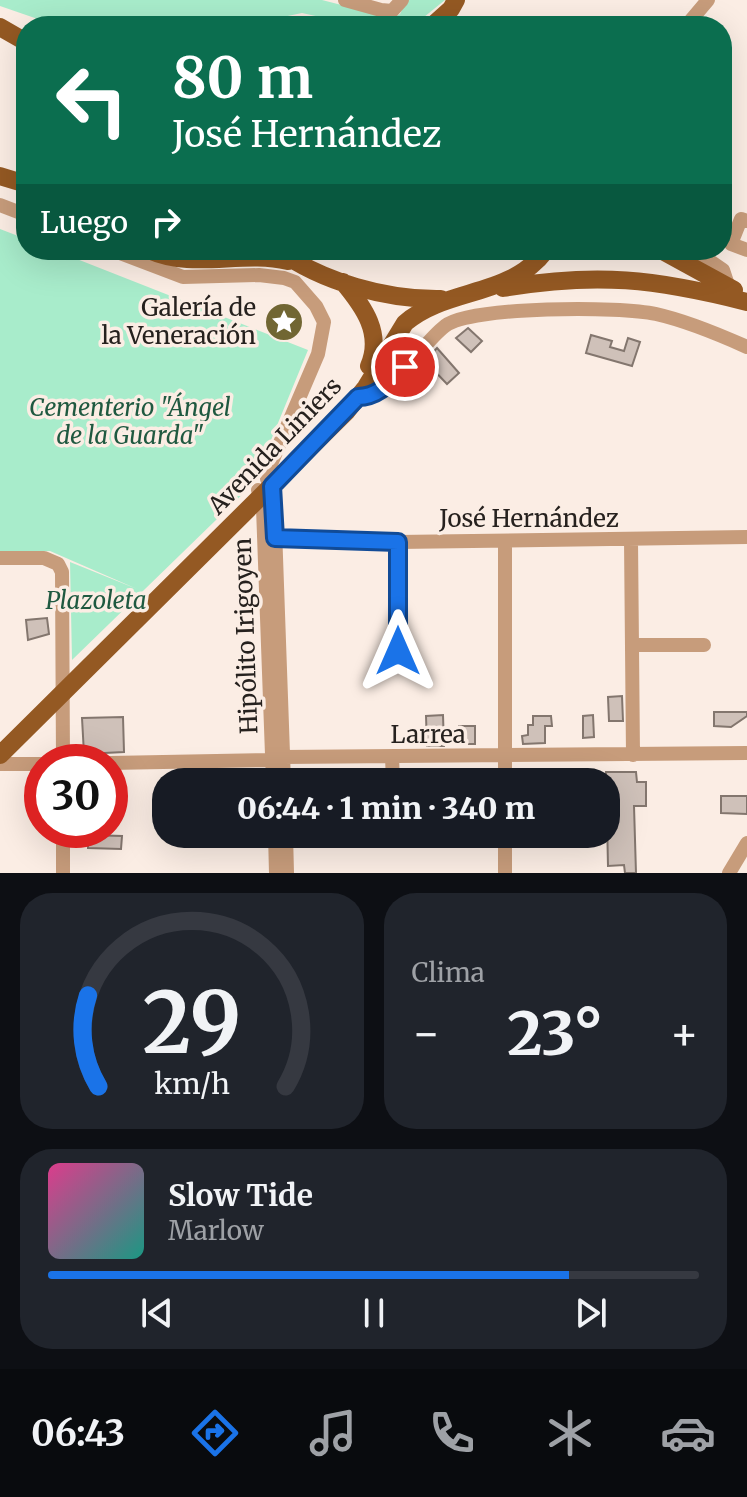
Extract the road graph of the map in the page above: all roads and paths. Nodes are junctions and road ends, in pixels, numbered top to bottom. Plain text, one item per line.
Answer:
1 (345, 0) edge
2 (402, 0) edge
3 (458, 0) edge
4 (708, 0) edge
5 (443, 16) edge
6 (694, 16) edge
7 (747, 221) edge
8 (732, 242) edge
9 (138, 260) edge
10 (280, 260) edge
11 (296, 260) edge
12 (538, 260) edge
13 (679, 260) edge
14 (708, 260) edge
15 (306, 266) junction
16 (343, 282) junction
17 (729, 288) junction
18 (480, 292) junction
19 (454, 298) junction
20 (747, 299) edge
21 (747, 347) edge
22 (372, 368) junction
23 (358, 397) junction
24 (264, 488) junction
25 (747, 537) edge
26 (270, 538) junction
27 (631, 540) junction
28 (398, 542) junction
29 (505, 542) junction
30 (0, 558) edge
31 (633, 645) junction
32 (704, 645) dead end
33 (398, 651) dead end
34 (62, 688) junction
35 (0, 741) edge
36 (63, 744) edge
37 (747, 753) edge
38 (0, 755) edge
39 (633, 755) junction
40 (505, 756) junction
41 (392, 757) junction
42 (278, 759) junction
43 (128, 763) edge
44 (0, 764) edge
45 (24, 764) edge
46 (276, 768) edge
47 (280, 768) edge
48 (392, 768) edge
49 (505, 768) edge
50 (747, 843) edge
51 (63, 848) edge
52 (275, 848) edge
53 (286, 848) edge
54 (505, 848) edge
55 (63, 873) edge
56 (276, 873) edge
57 (287, 873) edge
58 (505, 873) edge
59 (729, 873) edge

1 - 2 street
3 - 5 main road
4 - 6 street
7 - 8 street
9 - 24 street
10 - 15 main road
11 - 15 main road
12 - 18 main road
13 - 17 main road
14 - 17 street
15 - 16 main road
16 - 19 main road
16 - 22 main road
17 - 20 main road
18 - 19 main road
18 - 20 main road
19 - 22 main road
21 - 23 street
22 - 23 main road, Avenida Liniers
22 - 24 main road, Avenida Liniers
23 - 24 main road, Avenida Liniers
24 - 26 street, Hipólito Irigoyen
24 - 34 main road, Avenida Liniers
25 - 27 street, José Hernández
26 - 28 street, José Hernández
26 - 42 street, Hipólito Irigoyen
27 - 29 street, José Hernández
27 - 31 street
28 - 29 street, José Hernández
28 - 33 street
29 - 40 street
30 - 34 street
31 - 32 street
31 - 39 street
34 - 35 main road, Avenida Liniers
34 - 36 street
34 - 38 main road, Avenida Liniers
37 - 39 street, Larrea
39 - 40 street, Larrea
40 - 41 street, Larrea
40 - 49 street
41 - 42 street, Larrea
41 - 48 street
42 - 43 street, Larrea
42 - 46 street, Hipólito Irigoyen
42 - 47 street, Hipólito Irigoyen
44 - 45 street
50 - 59 street
51 - 55 street
52 - 56 street
53 - 57 street
54 - 58 street

